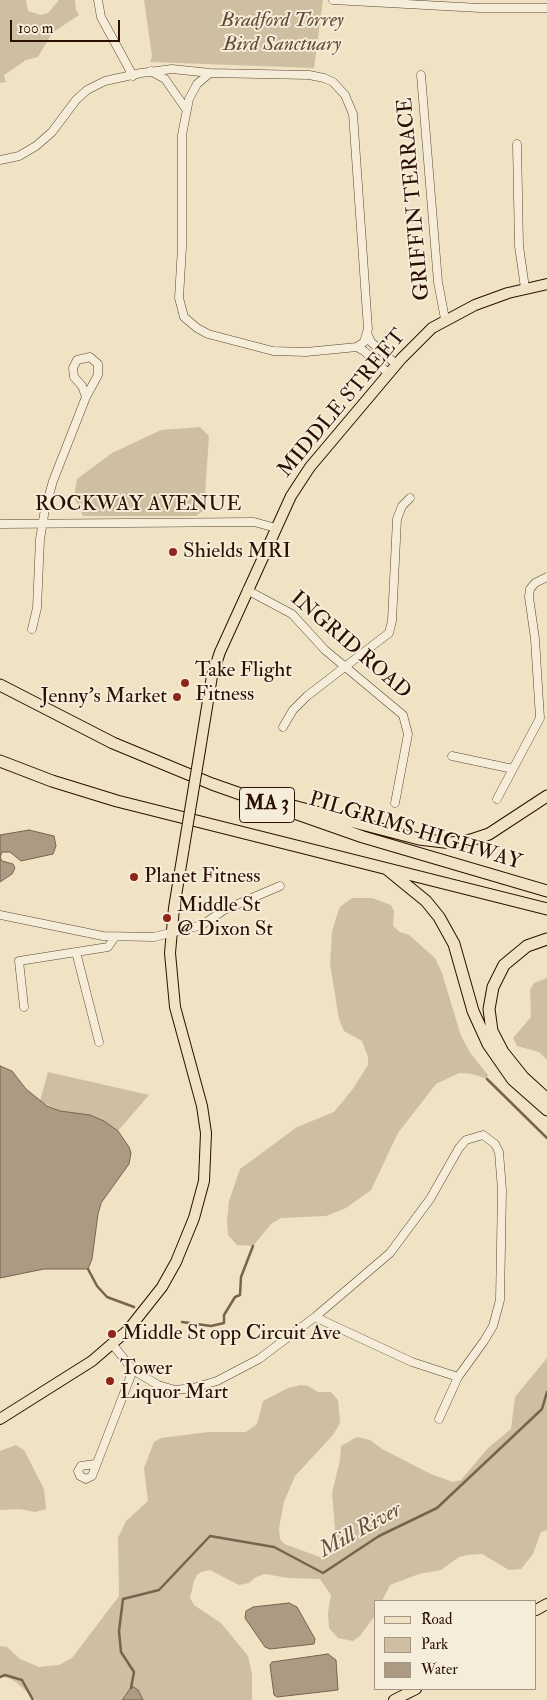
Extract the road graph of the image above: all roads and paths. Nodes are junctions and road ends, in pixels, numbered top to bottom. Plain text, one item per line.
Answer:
1 (98, 0) edge
2 (334, 0) edge
3 (547, 8) edge
4 (151, 71) junction
5 (210, 73) junction
6 (421, 75) dead end
7 (133, 76) junction
8 (186, 109) junction
9 (517, 144) dead end
10 (0, 160) edge
11 (547, 284) edge
12 (525, 288) junction
13 (445, 319) junction
14 (368, 335) junction
15 (357, 347) junction
16 (396, 364) junction
17 (389, 374) junction
18 (86, 397) junction
19 (410, 498) dead end
20 (43, 522) junction
21 (0, 524) edge
22 (276, 528) junction
23 (547, 577) edge
24 (247, 590) junction
25 (32, 629) dead end
26 (347, 667) junction
27 (0, 685) edge
28 (283, 727) dead end
29 (452, 756) dead end
30 (0, 761) edge
31 (513, 769) junction
32 (212, 784) junction
33 (547, 796) edge
34 (497, 799) dead end
35 (395, 803) dead end
36 (387, 869) junction
37 (280, 886) dead end
38 (547, 891) edge
39 (547, 909) edge
40 (0, 915) edge
41 (170, 935) junction
42 (115, 937) junction
43 (547, 939) edge
44 (76, 952) junction
45 (24, 1007) dead end
46 (99, 1042) dead end
47 (547, 1100) edge
48 (547, 1110) edge
49 (315, 1317) junction
50 (112, 1345) junction
51 (133, 1370) junction
52 (458, 1377) junction
53 (0, 1419) edge
54 (439, 1419) dead end
55 (95, 1464) dead end
56 (414, 1690) edge
57 (394, 1700) edge

1 - 7 street
2 - 3 street
4 - 5 street
4 - 7 street
4 - 8 street
5 - 8 street
5 - 14 street
6 - 13 street, GRIFFIN TERRACE
7 - 10 street
8 - 15 street
9 - 12 street
11 - 12 main road, MIDDLE STREET
12 - 13 main road, MIDDLE STREET
13 - 16 main road, MIDDLE STREET
14 - 15 street
14 - 16 street
15 - 17 street
16 - 17 main road, MIDDLE STREET
17 - 22 main road, MIDDLE STREET
18 - 18 street
18 - 20 street
19 - 26 street
20 - 21 street, ROCKWAY AVENUE
20 - 22 street, ROCKWAY AVENUE
20 - 25 street
22 - 24 main road, MIDDLE STREET
23 - 31 street
24 - 26 street, INGRID ROAD
24 - 41 main road, MIDDLE STREET, bridge
26 - 28 street
26 - 35 street, INGRID ROAD
27 - 32 highway, PILGRIMS HIGHWAY / MA 3
29 - 31 street
30 - 36 highway, PILGRIMS HIGHWAY / MA 3
31 - 34 street
32 - 33 highway
32 - 38 highway, PILGRIMS HIGHWAY / MA 3
36 - 39 highway, PILGRIMS HIGHWAY / MA 3
36 - 48 highway
37 - 41 street
40 - 42 street
41 - 42 street
41 - 50 main road, MIDDLE STREET
42 - 44 street
43 - 47 highway
44 - 45 street
44 - 46 street
49 - 51 street
49 - 52 street
49 - 52 street
50 - 51 street
50 - 53 main road, MIDDLE STREET
51 - 55 street
52 - 54 street
56 - 57 main road

